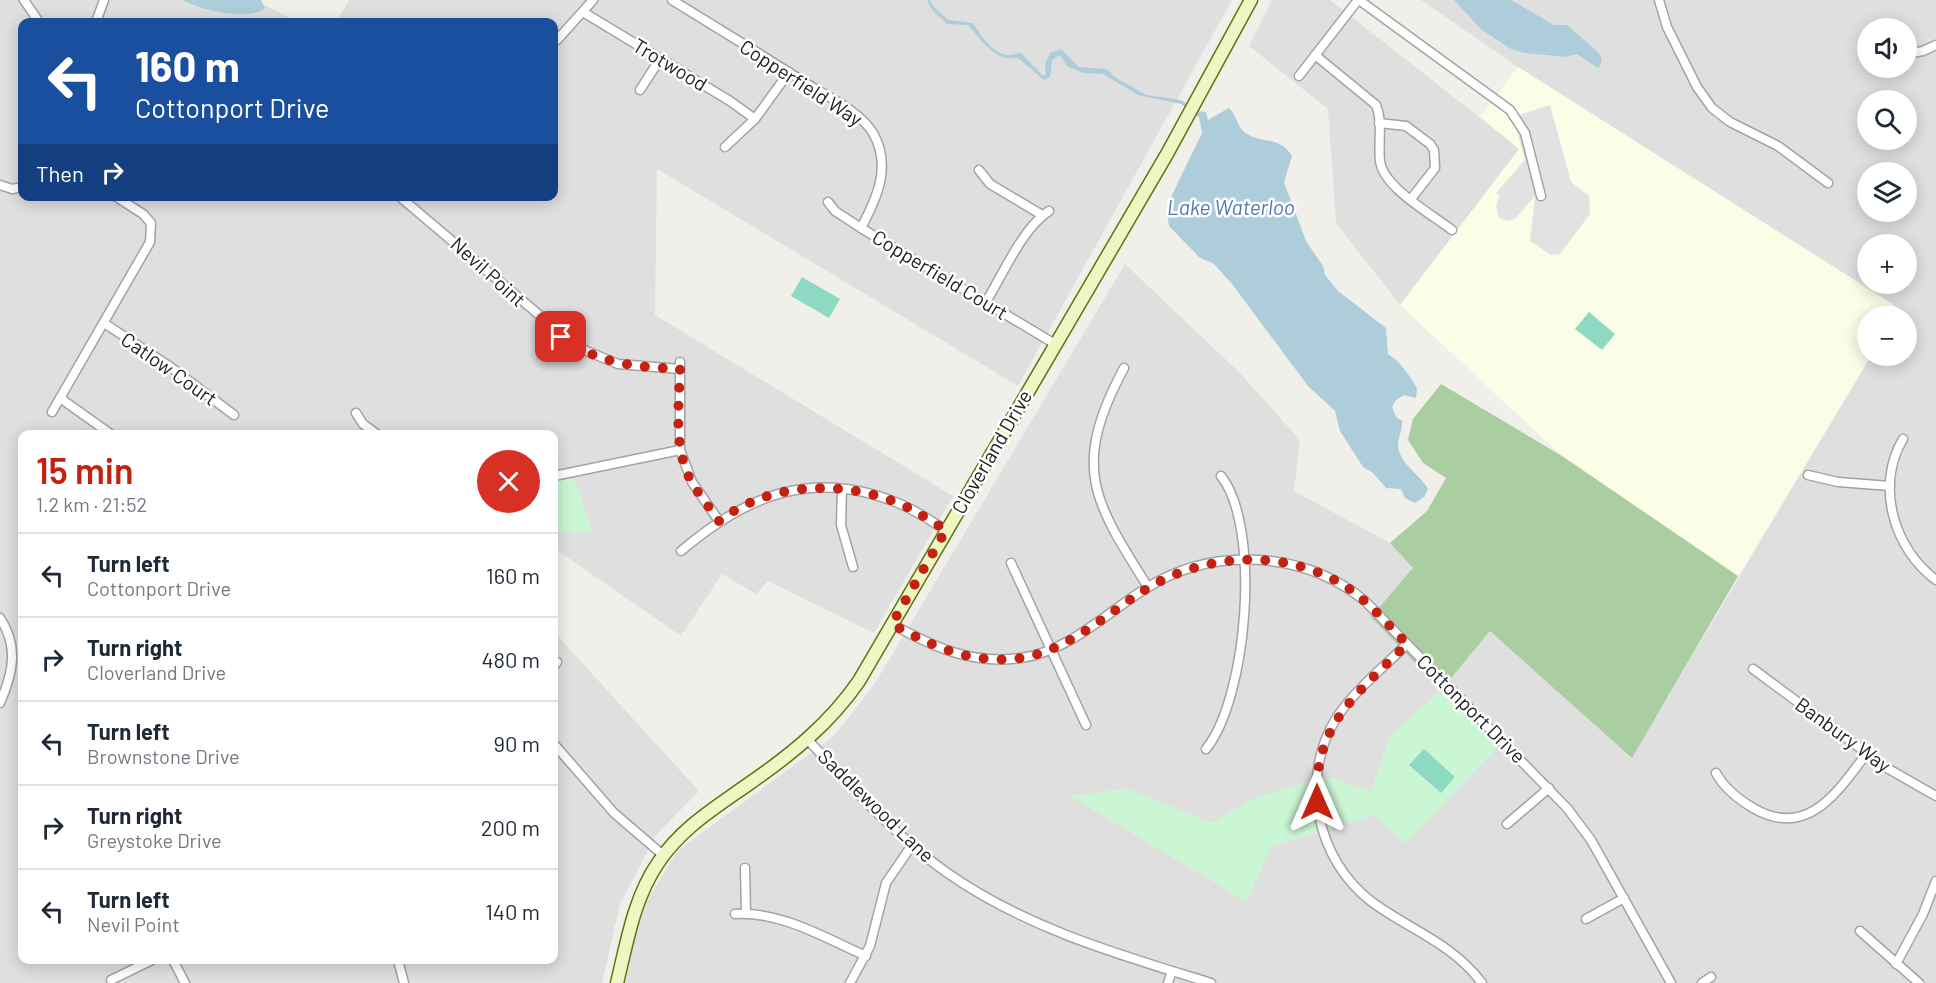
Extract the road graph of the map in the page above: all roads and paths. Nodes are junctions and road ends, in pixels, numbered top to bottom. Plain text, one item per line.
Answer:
1 (24, 0) edge
2 (104, 0) edge
3 (593, 0) edge
4 (672, 0) edge
5 (1251, 0) edge
6 (1358, 0) edge
7 (1659, 0) edge
8 (583, 12) junction
9 (36, 18) edge
10 (97, 18) edge
11 (558, 39) edge
12 (1936, 46) edge
13 (1917, 51) edge
14 (1316, 55) junction
15 (660, 59) junction
16 (789, 72) junction
17 (1299, 76) dead end
18 (640, 90) dead end
19 (755, 120) junction
20 (1379, 123) junction
21 (725, 147) dead end
22 (979, 170) dead end
23 (1828, 183) dead end
24 (0, 185) edge
25 (18, 188) edge
26 (1542, 196) dead end
27 (1411, 199) junction
28 (122, 201) edge
29 (405, 201) edge
30 (828, 202) dead end
31 (861, 228) junction
32 (1452, 230) dead end
33 (986, 302) junction
34 (104, 323) junction
35 (1055, 344) junction
36 (1124, 368) dead end
37 (60, 398) junction
38 (52, 412) dead end
39 (356, 413) dead end
40 (234, 415) dead end
41 (105, 430) edge
42 (371, 430) edge
43 (1903, 440) dead end
44 (680, 450) junction
45 (558, 475) edge
46 (1808, 475) dead end
47 (1221, 476) dead end
48 (1890, 486) junction
49 (842, 489) junction
50 (719, 521) junction
51 (946, 530) junction
52 (681, 550) dead end
53 (1244, 560) junction
54 (1011, 563) dead end
55 (853, 567) dead end
56 (1936, 580) edge
57 (1148, 587) junction
58 (0, 618) edge
59 (892, 624) junction
60 (1407, 644) junction
61 (1052, 649) junction
62 (1753, 669) dead end
63 (0, 703) edge
64 (1086, 725) dead end
65 (808, 740) junction
66 (558, 749) edge
67 (1206, 749) dead end
68 (1867, 753) junction
69 (1716, 773) dead end
70 (1549, 788) junction
71 (1936, 796) edge
72 (1507, 824) dead end
73 (912, 845) junction
74 (663, 855) junction
75 (745, 868) dead end
76 (1936, 883) edge
77 (1624, 897) junction
78 (746, 913) junction
79 (735, 914) dead end
80 (1586, 919) dead end
81 (1860, 931) dead end
82 (866, 956) junction
83 (145, 964) edge
84 (175, 964) edge
85 (399, 964) edge
86 (1896, 964) junction
87 (1172, 971) junction
88 (1711, 977) dead end
89 (111, 981) dead end
90 (184, 983) edge
91 (404, 983) edge
92 (616, 983) edge
93 (850, 983) edge
94 (1168, 983) edge
95 (1211, 983) edge
96 (1482, 983) edge
97 (1671, 983) edge
98 (1702, 983) edge
99 (1918, 983) edge

1 - 9 street
2 - 10 street
3 - 8 street
4 - 16 street, Copperfield Way
5 - 35 main road, Cloverland Drive
6 - 14 street
6 - 26 street
7 - 23 street
8 - 11 street
8 - 15 street, Trotwood
12 - 13 street
14 - 17 street
14 - 20 street
15 - 18 street
15 - 19 street, Trotwood
16 - 19 street
16 - 31 street, Copperfield Way
19 - 21 street
20 - 27 street
20 - 27 street
22 - 33 street
24 - 25 street
27 - 32 street
28 - 34 street
29 - 44 street, Nevil Point
30 - 31 street, Copperfield Court
31 - 33 street, Copperfield Court
33 - 35 street, Copperfield Court
34 - 37 street
34 - 40 street, Catlow Court
35 - 51 main road, Cloverland Drive
36 - 57 street
37 - 38 street
37 - 41 street
39 - 42 street
43 - 48 street
44 - 45 street
44 - 50 street
46 - 48 street
47 - 53 street
48 - 56 street
49 - 50 street
49 - 51 street
49 - 55 street
50 - 52 street
51 - 59 main road, Cloverland Drive
53 - 57 street, Cottonport Drive
53 - 60 street, Cottonport Drive
53 - 67 street
54 - 61 street
57 - 61 street, Cottonport Drive
58 - 63 street
59 - 61 street, Cottonport Drive
59 - 65 main road, Cloverland Drive
60 - 70 street, Cottonport Drive
60 - 96 street
61 - 64 street
62 - 68 street, Banbury Way
65 - 73 street, Saddlewood Lane
65 - 74 main road, Cloverland Drive
66 - 74 street
68 - 69 street
68 - 71 street, Banbury Way
70 - 72 street
70 - 77 street, Cottonport Drive
73 - 82 street
73 - 87 street, Saddlewood Lane
74 - 92 main road, Cloverland Drive
75 - 78 street
76 - 86 street
77 - 80 street
77 - 97 street, Cottonport Drive
78 - 79 street
78 - 82 street
81 - 86 street
82 - 93 street
83 - 89 street
84 - 90 street
85 - 91 street
86 - 99 street
87 - 94 street
87 - 95 street, Saddlewood Lane
88 - 98 street

